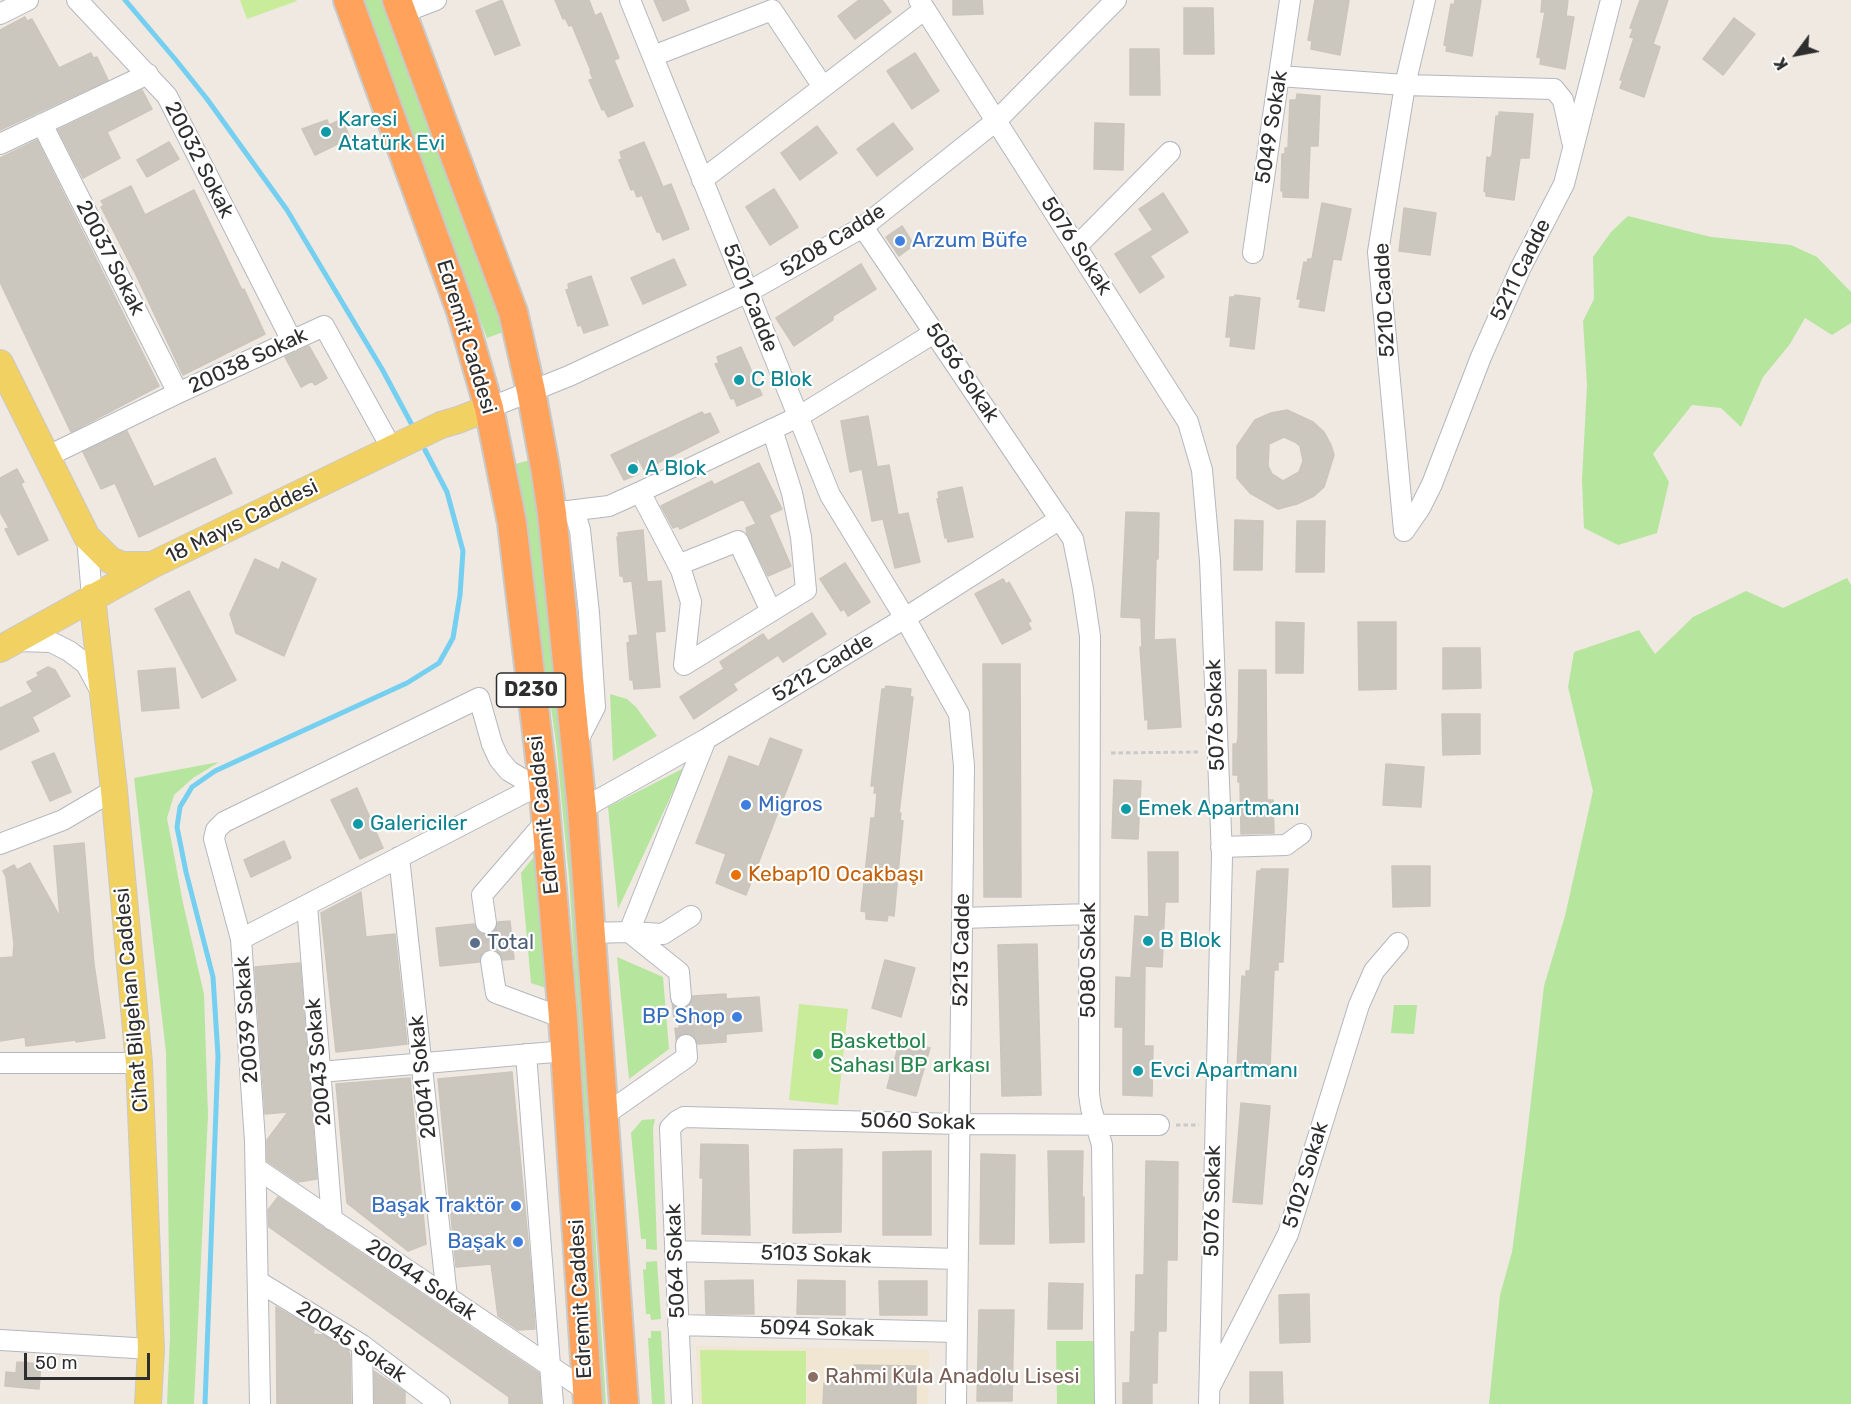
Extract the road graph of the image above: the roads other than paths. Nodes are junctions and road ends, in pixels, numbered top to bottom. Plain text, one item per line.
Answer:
1 (28, 0) edge
2 (77, 0) edge
3 (348, 0) edge
4 (436, 0) edge
5 (630, 0) edge
6 (1116, 0) edge
7 (1290, 0) edge
8 (1425, 0) edge
9 (1611, 0) edge
10 (922, 4) edge
11 (399, 7) edge
12 (0, 14) edge
13 (653, 56) junction
14 (148, 74) junction
15 (1279, 76) junction
16 (1405, 84) junction
17 (823, 87) junction
18 (996, 121) junction
19 (42, 124) junction
20 (0, 144) edge
21 (1574, 146) junction
22 (1170, 152) dead end
23 (702, 180) junction
24 (863, 227) junction
25 (1077, 247) junction
26 (1252, 253) dead end
27 (748, 292) junction
28 (934, 333) junction
29 (292, 341) junction
30 (2, 371) edge
31 (531, 391) junction
32 (178, 393) junction
33 (489, 408) junction
34 (798, 417) junction
35 (771, 429) junction
36 (392, 449) junction
37 (46, 457) junction
38 (640, 492) junction
39 (563, 512) junction
40 (1060, 519) junction
41 (1404, 531) joint
42 (87, 537) junction
43 (152, 565) junction
44 (678, 565) junction
45 (92, 597) junction
46 (771, 611) junction
47 (905, 618) junction
48 (7, 645) edge
49 (103, 696) junction
50 (706, 739) junction
51 (539, 785) junction
52 (114, 790) junction
53 (582, 809) junction
54 (546, 821) junction
55 (1300, 834) dead end
56 (0, 844) edge
57 (1221, 847) junction
58 (399, 857) junction
59 (307, 905) junction
60 (1089, 914) junction
61 (691, 916) dead end
62 (962, 918) junction
63 (486, 923) tunnel mouth
64 (629, 932) junction
65 (590, 933) junction
66 (241, 939) junction
67 (1398, 943) dead end
68 (492, 961) tunnel mouth
69 (681, 997) tunnel mouth
70 (563, 1018) junction
71 (686, 1045) tunnel mouth
72 (566, 1051) junction
73 (526, 1054) junction
74 (421, 1062) junction
75 (0, 1063) edge
76 (139, 1063) junction
77 (320, 1072) junction
78 (603, 1116) junction
79 (677, 1121) joint
80 (959, 1124) junction
81 (1096, 1125) junction
82 (1159, 1125) road end
83 (256, 1168) junction
84 (332, 1220) junction
85 (675, 1251) junction
86 (958, 1259) junction
87 (259, 1282) junction
88 (447, 1297) junction
89 (678, 1325) junction
90 (957, 1332) junction
91 (0, 1340) edge
92 (362, 1345) junction
93 (151, 1349) junction
94 (550, 1367) junction
95 (587, 1398) edge
96 (1206, 1399) edge
97 (148, 1404) edge
98 (260, 1404) edge
99 (363, 1404) edge
100 (440, 1404) edge
101 (553, 1404) edge
102 (624, 1404) edge
103 (682, 1404) edge
104 (956, 1404) edge
105 (1105, 1404) edge

1 - 12 street
2 - 14 street, 20032 Sokak
3 - 33 highway, Edremit Caddesi / D230
4 - 11 street
5 - 13 street, 5201 Cadde
6 - 18 street, 5208 Cadde
7 - 15 street, 5049 Sokak
8 - 16 street, 5210 Cadde
9 - 21 street, 5211 Cadde
10 - 17 street
10 - 18 street, 5076 Sokak
11 - 31 highway, Edremit Caddesi / D230
13 - 17 street
13 - 23 street, 5201 Cadde
14 - 19 street
14 - 29 street, 20032 Sokak
15 - 16 street
15 - 26 street, 5049 Sokak
16 - 21 street
16 - 41 street, 5210 Cadde
17 - 23 street
18 - 24 street, 5208 Cadde
18 - 25 street, 5076 Sokak
19 - 20 street
19 - 32 street, 20037 Sokak
21 - 41 street, 5211 Cadde
22 - 25 street
23 - 27 street, 5201 Cadde
24 - 27 street, 5208 Cadde
24 - 28 street, 5056 Sokak
25 - 57 street, 5076 Sokak
27 - 31 street, 5208 Cadde
27 - 34 street, 5201 Cadde
28 - 34 street
28 - 40 street, 5056 Sokak
29 - 32 street, 20038 Sokak
29 - 36 street, 20038 Sokak
30 - 37 main road
31 - 33 street, 5208 Cadde
31 - 39 highway, Edremit Caddesi / D230
32 - 37 street, 20038 Sokak
33 - 36 main road, 18 Mayıs Caddesi
33 - 51 highway, Edremit Caddesi / D230
34 - 35 street
34 - 47 street, 5201 Cadde
35 - 38 street
35 - 46 street
36 - 43 main road, 18 Mayıs Caddesi
37 - 42 main road
38 - 39 street
38 - 44 street
39 - 53 highway, Edremit Caddesi / D230
40 - 47 street, 5212 Cadde
40 - 60 street, 5080 Sokak
42 - 43 main road
42 - 45 street
43 - 45 main road, 18 Mayıs Caddesi
44 - 46 street
44 - 46 street
45 - 48 main road, 18 Mayıs Caddesi
45 - 49 main road, Cihat Bilgehan Caddesi
47 - 50 street, 5212 Cadde
47 - 62 street, 5213 Cadde
48 - 49 street
49 - 52 main road, Cihat Bilgehan Caddesi
50 - 53 street, 5212 Cadde
50 - 64 street
51 - 54 highway, Edremit Caddesi / D230
51 - 58 street, 20039 Sokak
51 - 66 street
52 - 56 street
52 - 76 main road, Cihat Bilgehan Caddesi
53 - 65 highway, Edremit Caddesi / D230
54 - 63 street
54 - 70 highway, Edremit Caddesi / D230
55 - 57 street
57 - 96 street, 5076 Sokak
58 - 59 street, 20039 Sokak
58 - 74 street, 20041 Sokak
59 - 66 street, 20039 Sokak
59 - 77 street, 20043 Sokak
60 - 62 street
60 - 81 street, 5080 Sokak
61 - 64 street
62 - 80 street, 5213 Cadde
64 - 65 street
64 - 69 street
65 - 78 highway, Edremit Caddesi / D230
66 - 83 street, 20039 Sokak
67 - 96 street, 5102 Sokak
68 - 70 street
70 - 72 highway, Edremit Caddesi / D230
71 - 78 street
72 - 73 street
72 - 95 highway, Edremit Caddesi / D230
73 - 74 street
73 - 94 street
74 - 77 street
74 - 88 street, 20041 Sokak
75 - 76 street
76 - 93 main road, Cihat Bilgehan Caddesi
77 - 84 street, 20043 Sokak
78 - 102 highway, Edremit Caddesi / D230
79 - 80 street, 5060 Sokak
79 - 85 street, 5064 Sokak
80 - 81 street, 5060 Sokak
80 - 86 street, 5213 Cadde
81 - 82 street, 5060 Sokak
81 - 105 street, 5080 Sokak
83 - 84 street, 20044 Sokak
83 - 87 street, 20039 Sokak
84 - 88 street, 20044 Sokak
85 - 86 street, 5103 Sokak
85 - 89 street, 5064 Sokak
86 - 90 street, 5213 Cadde
87 - 92 street, 20045 Sokak
87 - 98 street, 20039 Sokak
88 - 94 street, 20044 Sokak
89 - 90 street, 5094 Sokak
89 - 103 street, 5064 Sokak
90 - 104 street, 5213 Cadde
91 - 93 street
92 - 99 street
92 - 100 street, 20045 Sokak
93 - 97 main road, Cihat Bilgehan Caddesi
94 - 95 street, 20044 Sokak
94 - 101 street

